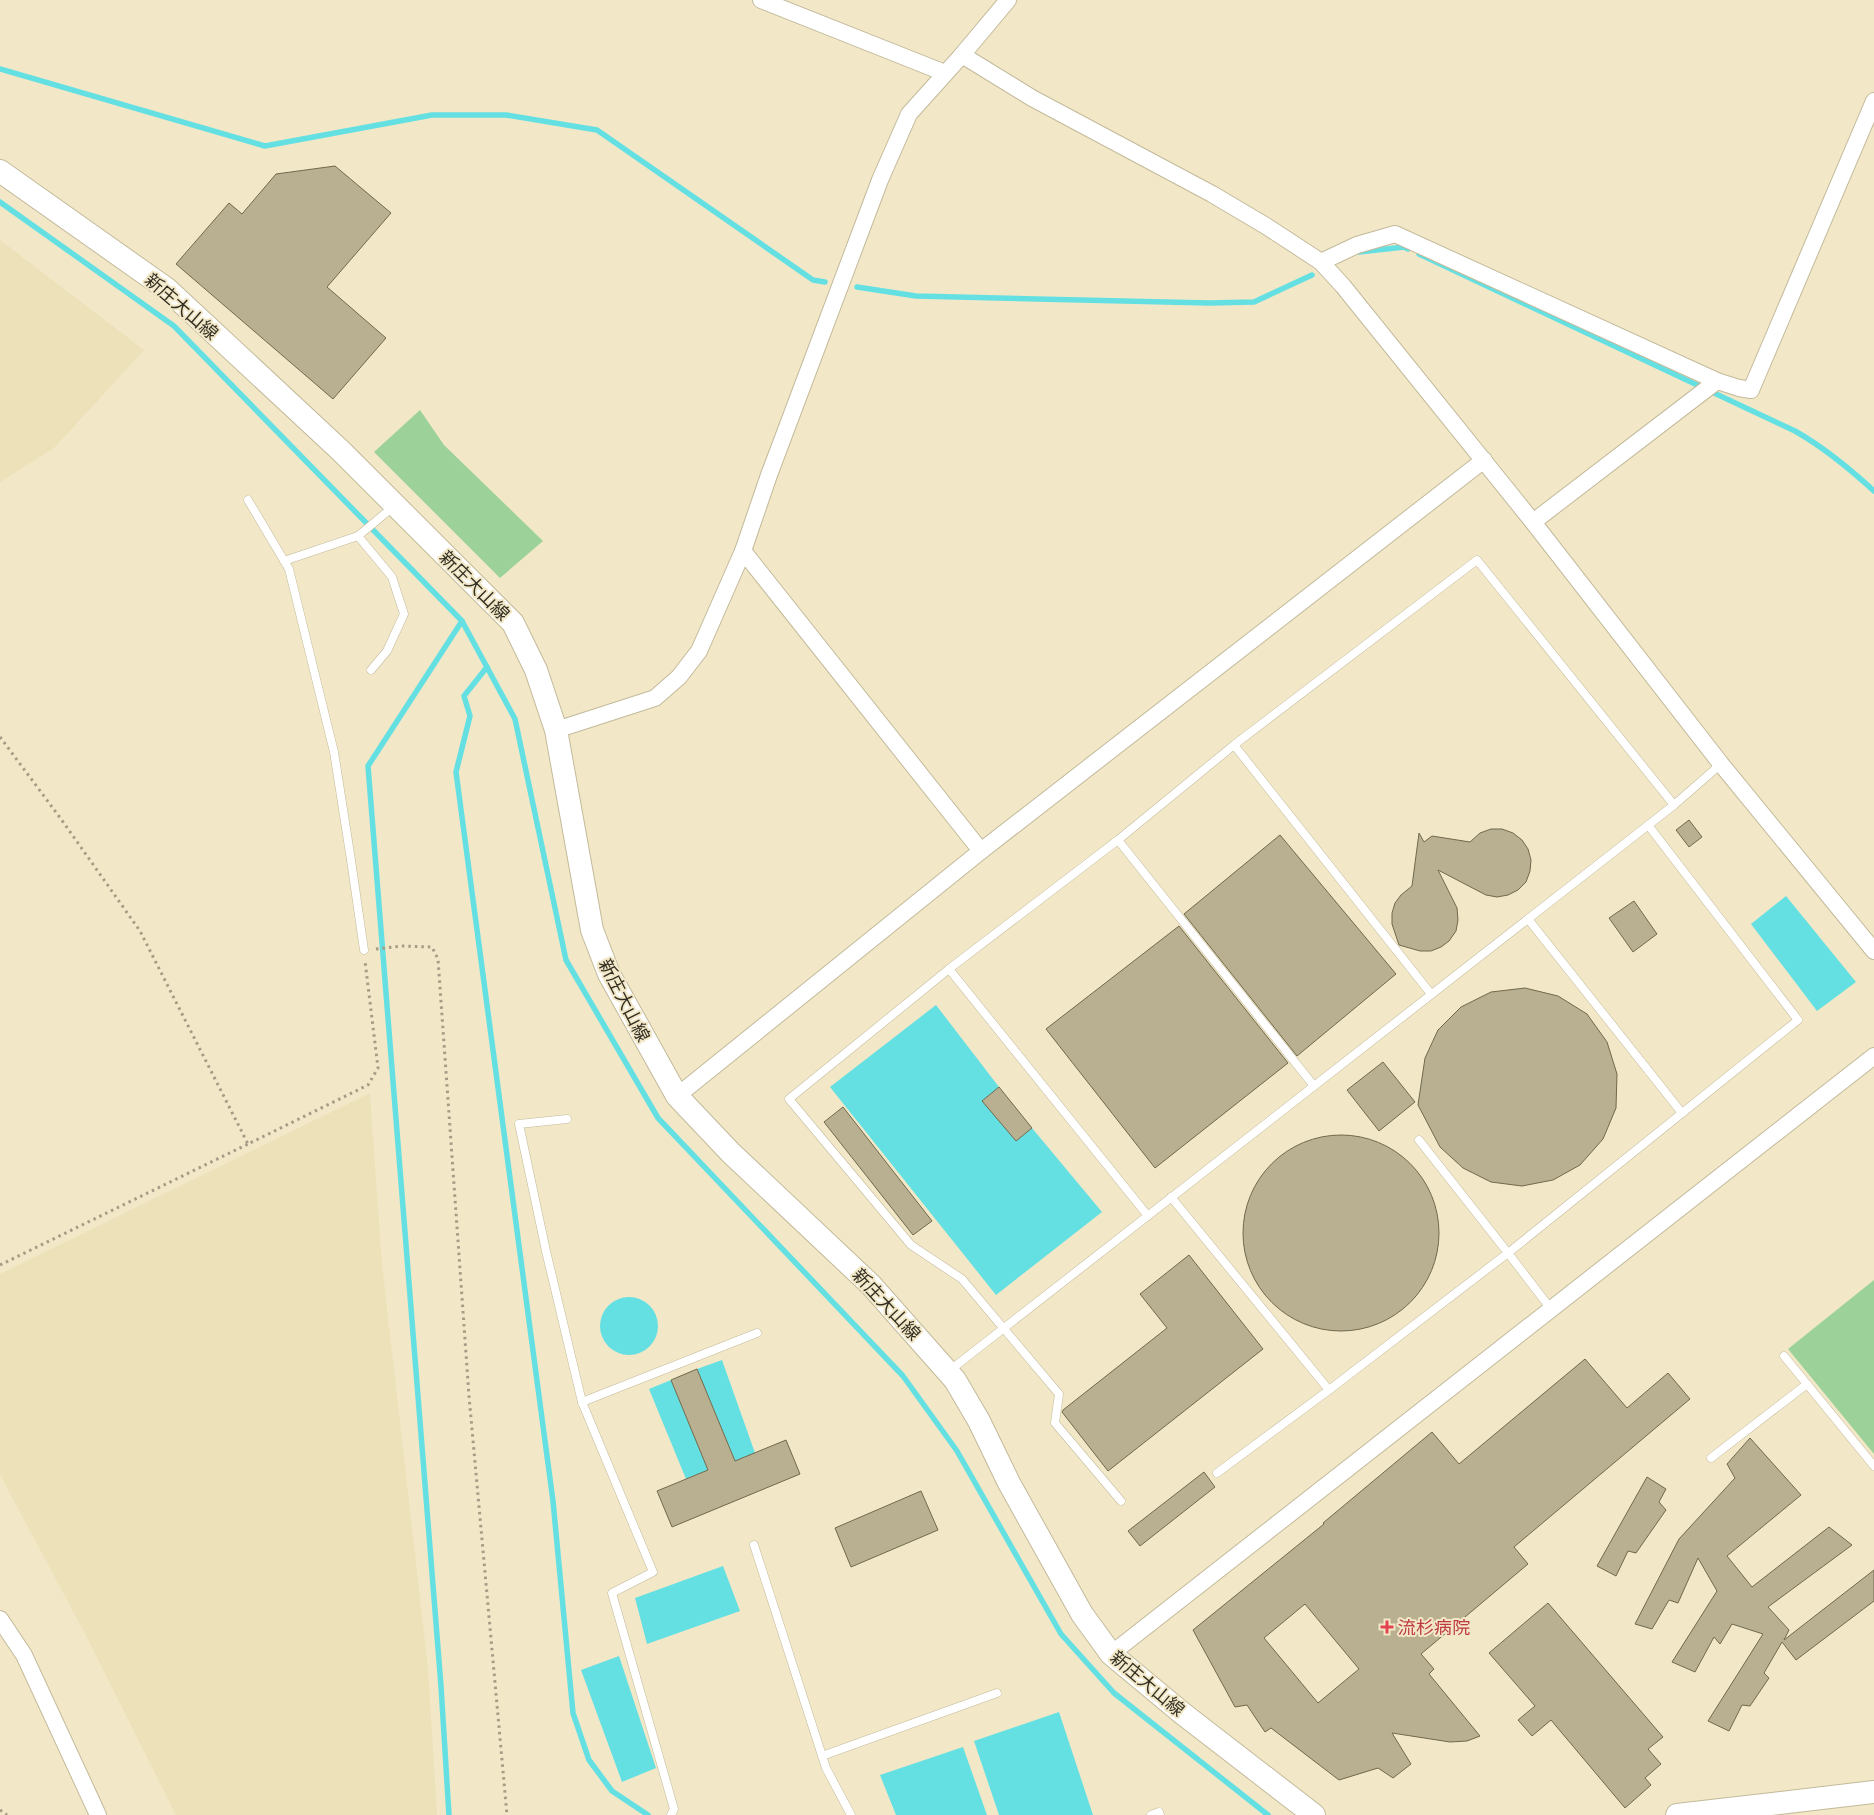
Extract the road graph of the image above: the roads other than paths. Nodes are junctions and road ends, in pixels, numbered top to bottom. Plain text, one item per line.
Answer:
1 (761, 0) edge
2 (1008, 0) edge
3 (962, 55) junction
4 (945, 74) junction
5 (1873, 107) edge
6 (0, 171) edge
7 (1321, 262) junction
8 (1715, 382) junction
9 (1484, 460) junction
10 (248, 500) dead end
11 (395, 506) junction
12 (1533, 522) junction
13 (358, 536) junction
14 (743, 551) junction
15 (284, 561) junction
16 (371, 670) dead end
17 (556, 730) junction
18 (1234, 745) junction
19 (1721, 764) junction
20 (1674, 805) junction
21 (1648, 825) junction
22 (1118, 840) junction
23 (981, 851) junction
24 (1528, 919) junction
25 (364, 950) road end
26 (1874, 951) edge
27 (949, 969) junction
28 (1431, 994) junction
29 (1874, 1056) edge
30 (1314, 1086) junction
31 (678, 1096) junction
32 (1682, 1114) junction
33 (567, 1119) dead end
34 (1418, 1140) dead end
35 (1171, 1198) junction
36 (1148, 1216) junction
37 (1508, 1253) junction
38 (1551, 1309) junction
39 (1004, 1329) junction
40 (757, 1333) dead end
41 (1784, 1356) dead end
42 (948, 1372) junction
43 (1807, 1384) junction
44 (1329, 1390) junction
45 (582, 1402) junction
46 (1712, 1458) dead end
47 (1874, 1466) edge
48 (1217, 1473) dead end
49 (1121, 1501) dead end
50 (754, 1544) dead end
51 (0, 1619) edge
52 (1111, 1654) junction
53 (997, 1693) dead end
54 (822, 1756) junction
55 (1874, 1792) edge
56 (98, 1815) edge
57 (671, 1815) edge
58 (851, 1815) edge
59 (1151, 1815) edge
60 (1160, 1815) edge
61 (1314, 1815) edge
62 (1677, 1815) edge

1 - 4 street
2 - 3 street
3 - 4 street
3 - 7 street
4 - 14 street
5 - 8 street
6 - 11 main road, 新庄大山線
7 - 8 street
7 - 9 street
8 - 12 street
9 - 12 street
9 - 23 street
10 - 15 lane
11 - 13 lane
11 - 17 main road, 新庄大山線
12 - 19 street
13 - 15 lane
13 - 16 lane
14 - 17 street
14 - 23 street
15 - 25 lane
17 - 31 main road, 新庄大山線
18 - 20 lane
18 - 22 lane
18 - 28 lane
19 - 20 lane
19 - 26 street
20 - 21 lane
21 - 24 lane
21 - 32 lane
22 - 27 lane
22 - 30 lane
23 - 31 street
24 - 28 lane
24 - 32 lane
27 - 36 lane
27 - 39 lane
28 - 30 lane
29 - 38 street
30 - 35 lane
31 - 42 main road, 新庄大山線
32 - 37 lane
33 - 45 lane
34 - 37 lane
35 - 36 lane
35 - 44 lane
36 - 39 lane
37 - 38 lane
37 - 44 lane
38 - 52 street
39 - 42 lane
39 - 49 lane
40 - 45 lane
41 - 43 lane
42 - 52 main road, 新庄大山線
43 - 46 lane
43 - 47 lane
44 - 48 lane
45 - 57 lane
50 - 54 lane
51 - 56 street
52 - 61 main road, 新庄大山線
53 - 54 lane
54 - 58 lane
55 - 62 main road
59 - 60 lane

